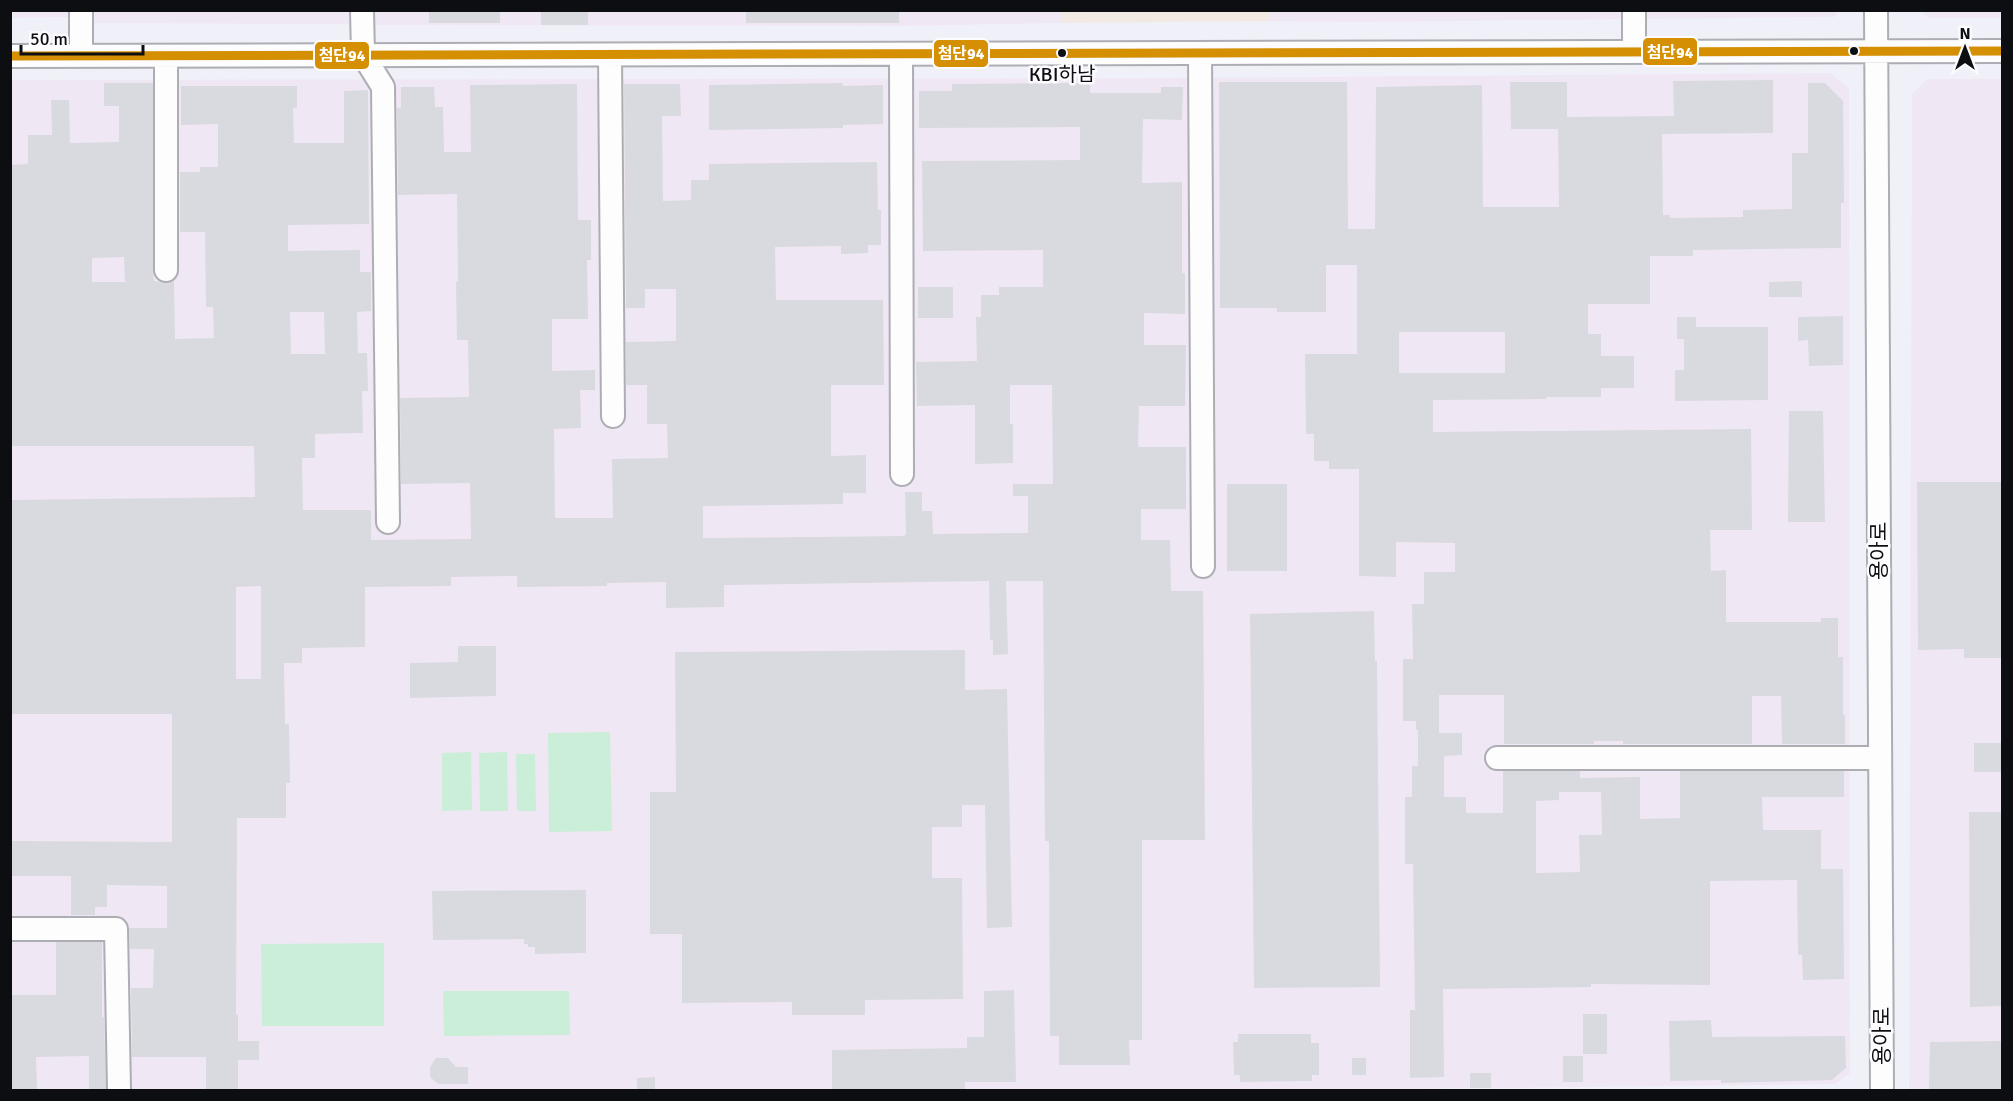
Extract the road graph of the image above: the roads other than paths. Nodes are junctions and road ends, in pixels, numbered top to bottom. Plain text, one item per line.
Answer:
1 (81, 10) edge
2 (363, 10) edge
3 (1634, 10) edge
4 (1876, 10) edge
5 (2002, 51) edge
6 (1634, 52) junction
7 (1876, 52) junction
8 (1200, 53) junction
9 (902, 54) junction
10 (363, 55) junction
11 (610, 55) junction
12 (10, 56) edge
13 (81, 56) junction
14 (166, 56) junction
15 (166, 270) dead end
16 (613, 416) dead end
17 (902, 474) dead end
18 (388, 522) dead end
19 (1203, 566) dead end
20 (1497, 758) dead end
21 (1880, 758) junction
22 (10, 929) edge
23 (119, 1090) edge
24 (1882, 1090) edge

1 - 13 street
2 - 10 street
3 - 6 street
4 - 7 street, 용아로
5 - 7 street
6 - 7 street
6 - 8 street
7 - 21 street, 용아로
8 - 9 street
8 - 19 street
9 - 11 street
9 - 17 street
10 - 11 street
10 - 14 street
10 - 18 street
11 - 16 street
12 - 13 street
13 - 14 street
14 - 15 street
20 - 21 street
21 - 24 street, 용아로
22 - 23 street

